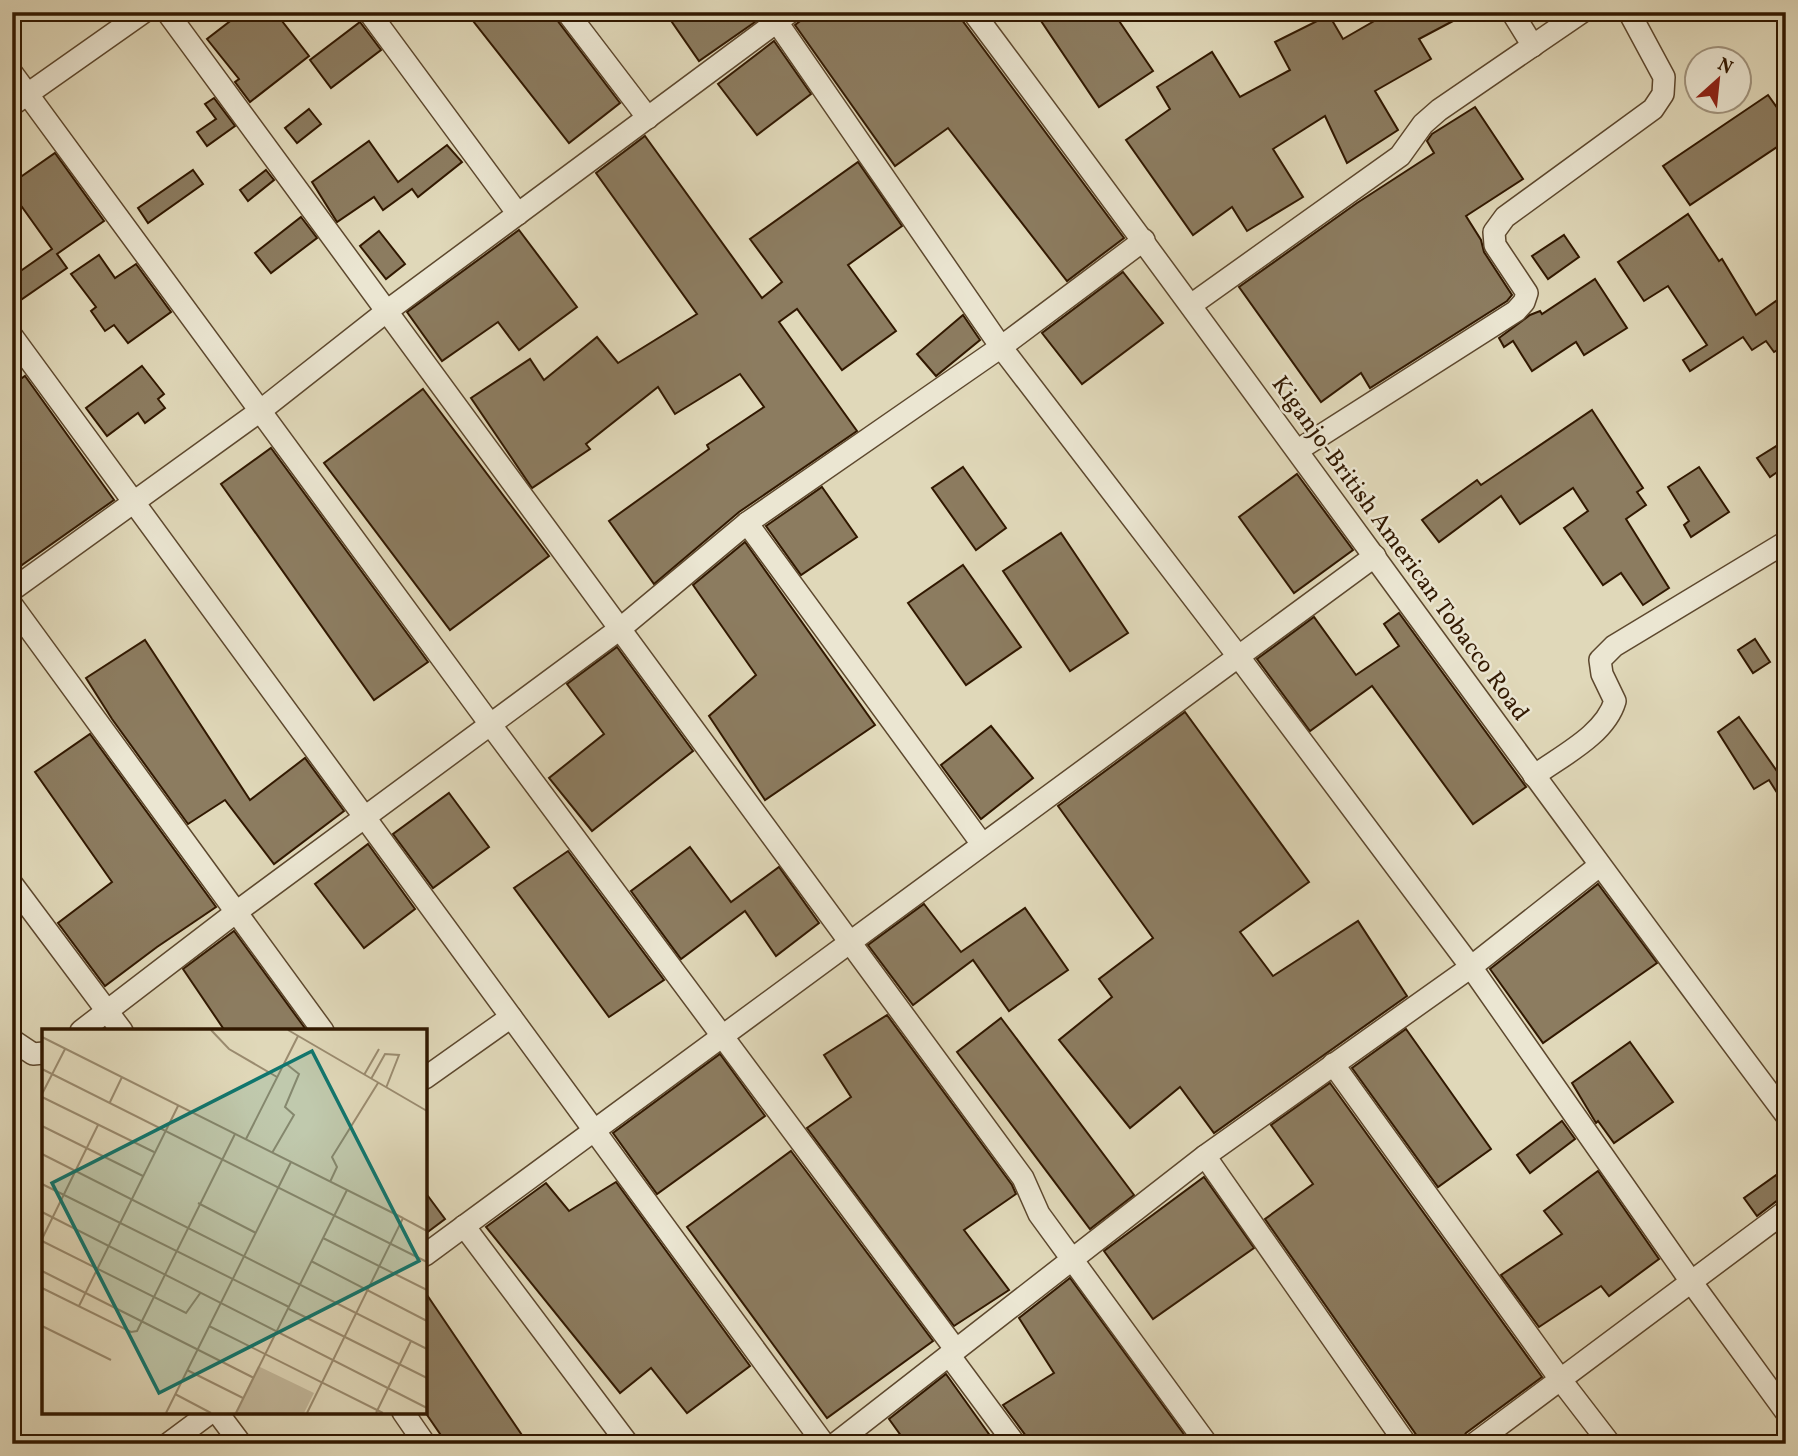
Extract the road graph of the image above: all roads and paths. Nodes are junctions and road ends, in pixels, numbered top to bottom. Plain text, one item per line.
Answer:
1 (144, 12) edge
2 (167, 12) edge
3 (369, 12) edge
4 (567, 12) edge
5 (973, 12) edge
6 (1512, 12) edge
7 (1582, 12) edge
8 (1629, 12) edge
9 (779, 15) edge
10 (1533, 46) junction
11 (12, 73) edge
12 (20, 99) edge
13 (648, 118) junction
14 (518, 214) junction
15 (1144, 240) junction
16 (1191, 305) junction
17 (387, 311) junction
18 (12, 337) edge
19 (1001, 347) junction
20 (260, 411) junction
21 (1298, 450) junction
22 (135, 502) junction
23 (747, 523) junction
24 (1786, 542) edge
25 (1375, 556) junction
26 (12, 590) edge
27 (12, 605) edge
28 (621, 628) junction
29 (1238, 656) junction
30 (490, 724) junction
31 (1534, 776) junction
32 (366, 817) junction
33 (982, 844) junction
34 (1599, 866) junction
35 (12, 884) edge
36 (235, 913) junction
37 (851, 941) junction
38 (1471, 967) junction
39 (108, 1011) junction
40 (511, 1017) junction
41 (84, 1029) edge
42 (121, 1029) edge
43 (322, 1029) edge
44 (723, 1035) junction
45 (12, 1040) edge
46 (42, 1052) edge
47 (1333, 1064) junction
48 (427, 1077) edge
49 (1786, 1115) edge
50 (595, 1130) junction
51 (1205, 1156) junction
52 (1786, 1211) edge
53 (464, 1226) junction
54 (427, 1254) edge
55 (1073, 1259) junction
56 (1692, 1283) junction
57 (953, 1352) junction
58 (1560, 1379) junction
59 (1786, 1412) edge
60 (208, 1414) edge
61 (218, 1414) edge
62 (404, 1414) edge
63 (168, 1444) edge
64 (241, 1444) edge
65 (425, 1444) edge
66 (628, 1444) edge
67 (824, 1444) edge
68 (835, 1444) edge
69 (1015, 1444) edge
70 (1207, 1444) edge
71 (1406, 1444) edge
72 (1474, 1444) edge
73 (1610, 1444) edge

1 - 12 street
2 - 17 street
3 - 14 street
4 - 13 street
5 - 15 street, Kiganjo-British American Tobacco Road
6 - 10 street
7 - 10 street
8 - 21 street
9 - 13 street
9 - 19 street
10 - 16 street
11 - 12 street
12 - 20 street
13 - 14 street
14 - 17 street
15 - 16 street, Kiganjo-British American Tobacco Road
15 - 19 street
16 - 21 street, Kiganjo-British American Tobacco Road
17 - 20 street
17 - 28 street
18 - 22 street
19 - 23 street
19 - 29 street
20 - 22 street
20 - 30 street
21 - 25 street, Kiganjo-British American Tobacco Road
22 - 26 street
22 - 32 street
23 - 28 street
23 - 33 street
24 - 31 street
25 - 29 street
25 - 31 street, Kiganjo-British American Tobacco Road
27 - 36 street
28 - 30 street
28 - 37 street
29 - 33 street
29 - 38 street
30 - 32 street
30 - 44 street
31 - 34 street, Kiganjo-British American Tobacco Road
32 - 36 street
32 - 40 street
33 - 37 street
34 - 38 street
34 - 49 street, Kiganjo-British American Tobacco Road
35 - 39 street
36 - 39 street
36 - 43 street
37 - 44 street
37 - 55 street
38 - 47 street
38 - 56 street
39 - 41 street
39 - 42 street
40 - 48 street
40 - 50 street
44 - 50 street
44 - 57 street
45 - 46 street
47 - 51 street
47 - 58 street
50 - 53 street
50 - 67 street
51 - 55 street
51 - 71 street
52 - 56 street
53 - 54 street
53 - 66 street
55 - 57 street
55 - 70 street
56 - 58 street
56 - 59 street
57 - 68 street
57 - 69 street
58 - 72 street
58 - 73 street
60 - 63 street
61 - 64 street
62 - 65 street

